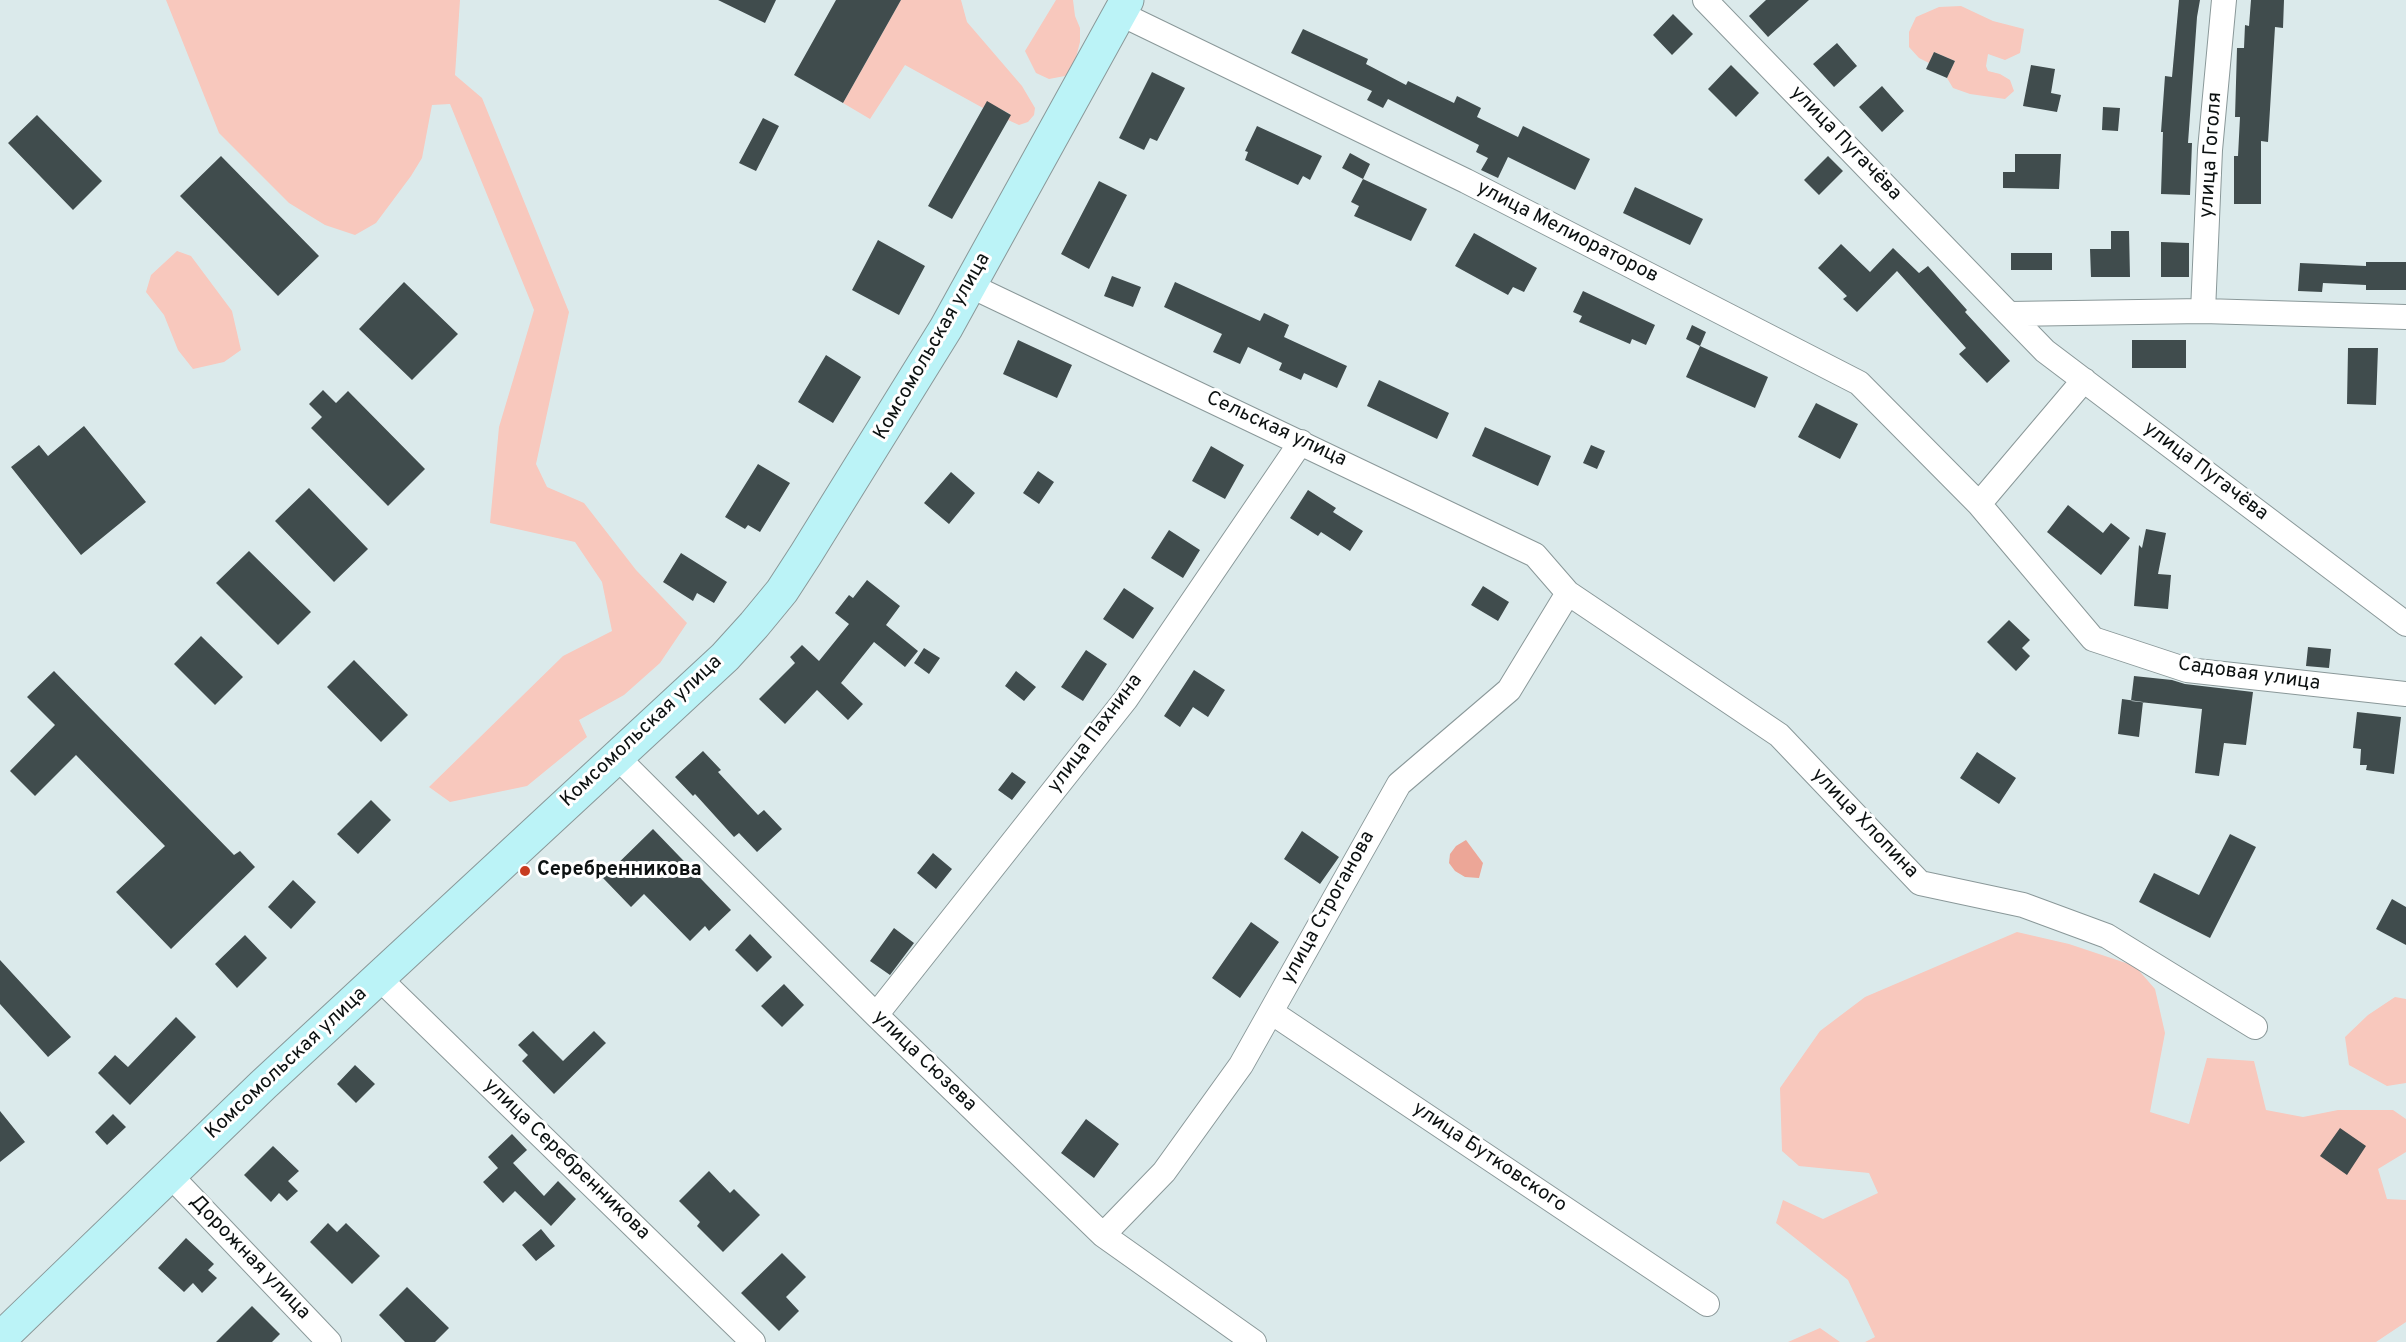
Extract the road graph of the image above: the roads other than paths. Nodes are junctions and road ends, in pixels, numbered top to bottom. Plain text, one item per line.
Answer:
1 (1705, 0) edge
2 (2224, 0) edge
3 (1123, 7) edge
4 (970, 286) junction
5 (2203, 311) junction
6 (2009, 314) junction
7 (2406, 317) edge
8 (2084, 380) junction
9 (1301, 442) junction
10 (1979, 504) junction
11 (1568, 593) junction
12 (2406, 624) edge
13 (2406, 694) edge
14 (616, 756) junction
15 (379, 978) junction
16 (1271, 1012) junction
17 (876, 1015) junction
18 (2254, 1027) dead end
19 (169, 1174) junction
20 (1103, 1235) junction
21 (1707, 1304) dead end
22 (0, 1339) edge
23 (329, 1342) edge
24 (753, 1342) edge
25 (1254, 1342) edge

1 - 6 street, улица Пугачёва
2 - 5 street, улица Гоголя
3 - 4 main road, Комсомольская улица
3 - 10 street, улица Мелиораторов
4 - 9 street, Сельская улица
4 - 14 main road, Комсомольская улица
5 - 6 street
5 - 7 street
6 - 8 street, улица Пугачёва
8 - 10 street
8 - 12 street, улица Пугачёва
9 - 11 street, Сельская улица
9 - 17 street, улица Пахнина
10 - 13 street, Садовая улица
11 - 16 street, улица Строганова
11 - 18 street, улица Хлопина
14 - 15 main road, Комсомольская улица
14 - 17 street, улица Сюзева
15 - 19 main road, Комсомольская улица
15 - 24 street, улица Серебренникова
16 - 20 street, улица Строганова
16 - 21 street, улица Бутковского
17 - 20 street, улица Сюзева
19 - 22 main road, Комсомольская улица
19 - 23 street, Дорожная улица
20 - 25 street, улица Сюзева

